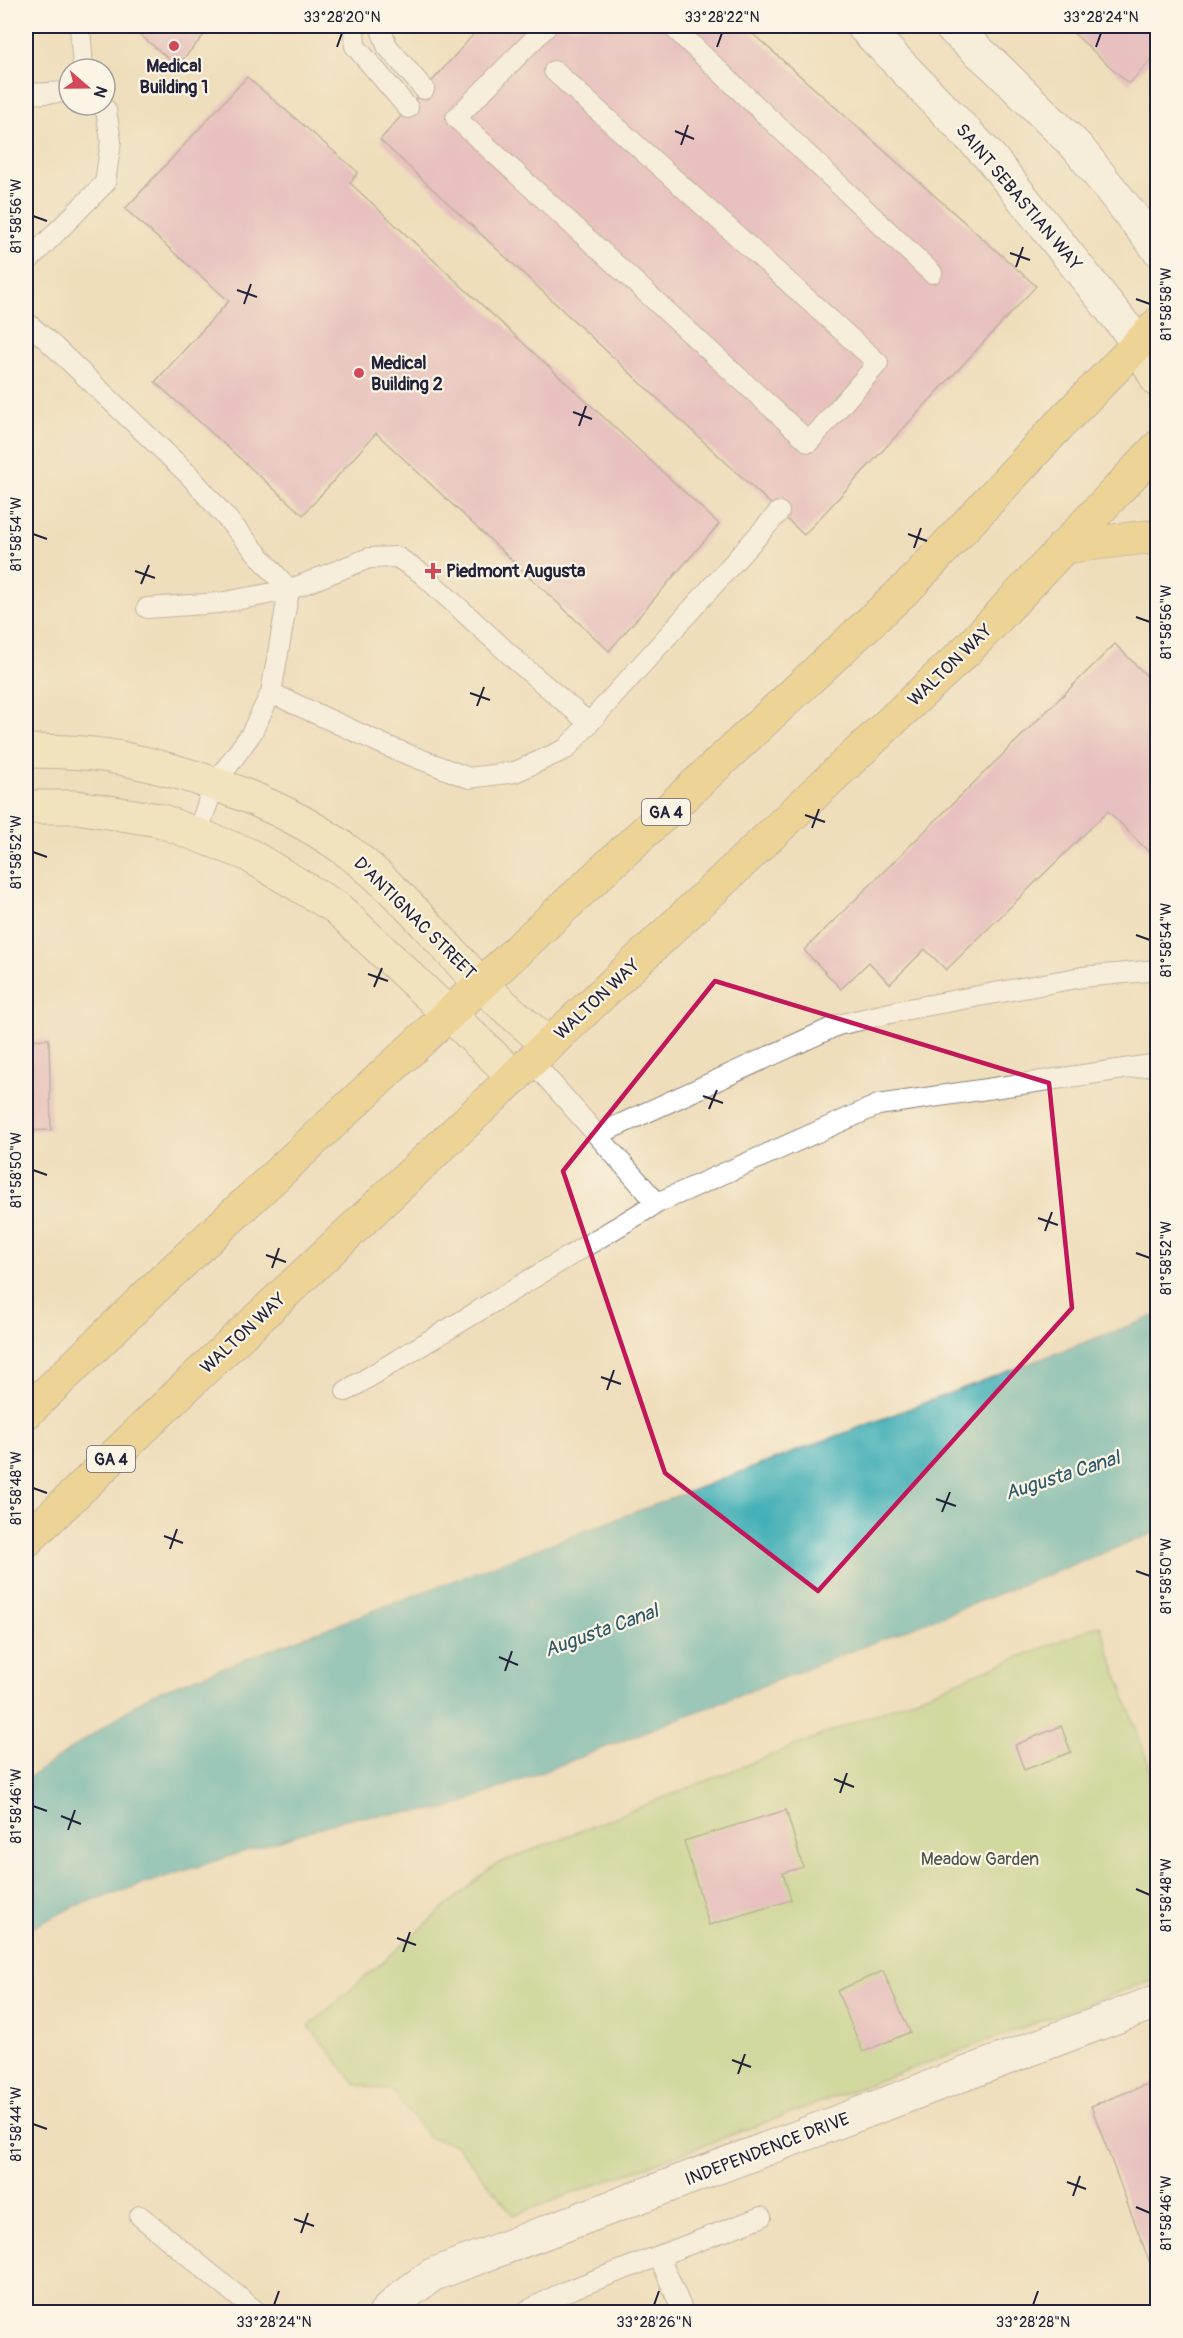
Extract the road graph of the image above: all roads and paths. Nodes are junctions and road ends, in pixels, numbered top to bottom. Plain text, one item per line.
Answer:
1 (80, 26) edge
2 (354, 26) edge
3 (380, 26) edge
4 (547, 26) edge
5 (672, 26) edge
6 (863, 26) edge
7 (950, 26) edge
8 (82, 57) edge
9 (554, 71) dead end
10 (424, 89) dead end
11 (57, 93) edge
12 (26, 94) edge
13 (408, 108) dead end
14 (107, 117) edge
15 (1158, 249) edge
16 (26, 263) edge
17 (932, 273) dead end
18 (26, 322) edge
19 (1148, 333) edge
20 (1158, 381) edge
21 (1158, 447) edge
22 (779, 512) dead end
23 (1158, 540) edge
24 (1063, 547) junction
25 (290, 590) junction
26 (147, 608) dead end
27 (271, 693) junction
28 (589, 723) junction
29 (26, 751) edge
30 (214, 785) junction
31 (26, 807) edge
32 (197, 834) junction
33 (1158, 970) edge
34 (481, 984) junction
35 (449, 1014) junction
36 (532, 1061) junction
37 (1158, 1064) edge
38 (597, 1135) junction
39 (657, 1203) junction
40 (346, 1391) dead end
41 (26, 1413) edge
42 (26, 1541) edge
43 (1158, 2001) edge
44 (140, 2216) dead end
45 (761, 2217) dead end
46 (659, 2256) junction
47 (257, 2313) edge
48 (386, 2313) edge
49 (525, 2313) edge
50 (683, 2313) edge

1 - 8 lane
2 - 13 lane
3 - 10 lane
4 - 9 lane
5 - 17 lane
6 - 19 street, SAINT SEBASTIAN WAY
7 - 15 street
11 - 12 lane
14 - 16 lane
18 - 25 lane
19 - 20 street, SAINT SEBASTIAN WAY
19 - 34 main road, GA 4
21 - 24 main road, WALTON WAY / GA 4
22 - 28 lane
23 - 24 main road
24 - 36 main road, WALTON WAY / GA 4
25 - 26 lane
25 - 27 lane
25 - 28 lane
27 - 28 lane
27 - 30 lane
29 - 30 street, D'ANTIGNAC STREET
30 - 32 lane
30 - 34 street, D'ANTIGNAC STREET
31 - 32 street
32 - 35 street
33 - 38 lane
34 - 35 main road, GA 4
34 - 36 street, D'ANTIGNAC STREET
35 - 36 street
35 - 41 main road, GA 4
36 - 38 lane
36 - 42 main road, WALTON WAY / GA 4
37 - 39 lane
38 - 39 lane
39 - 40 lane
43 - 48 street, INDEPENDENCE DRIVE
44 - 47 lane
45 - 46 lane
46 - 49 lane
46 - 50 lane

